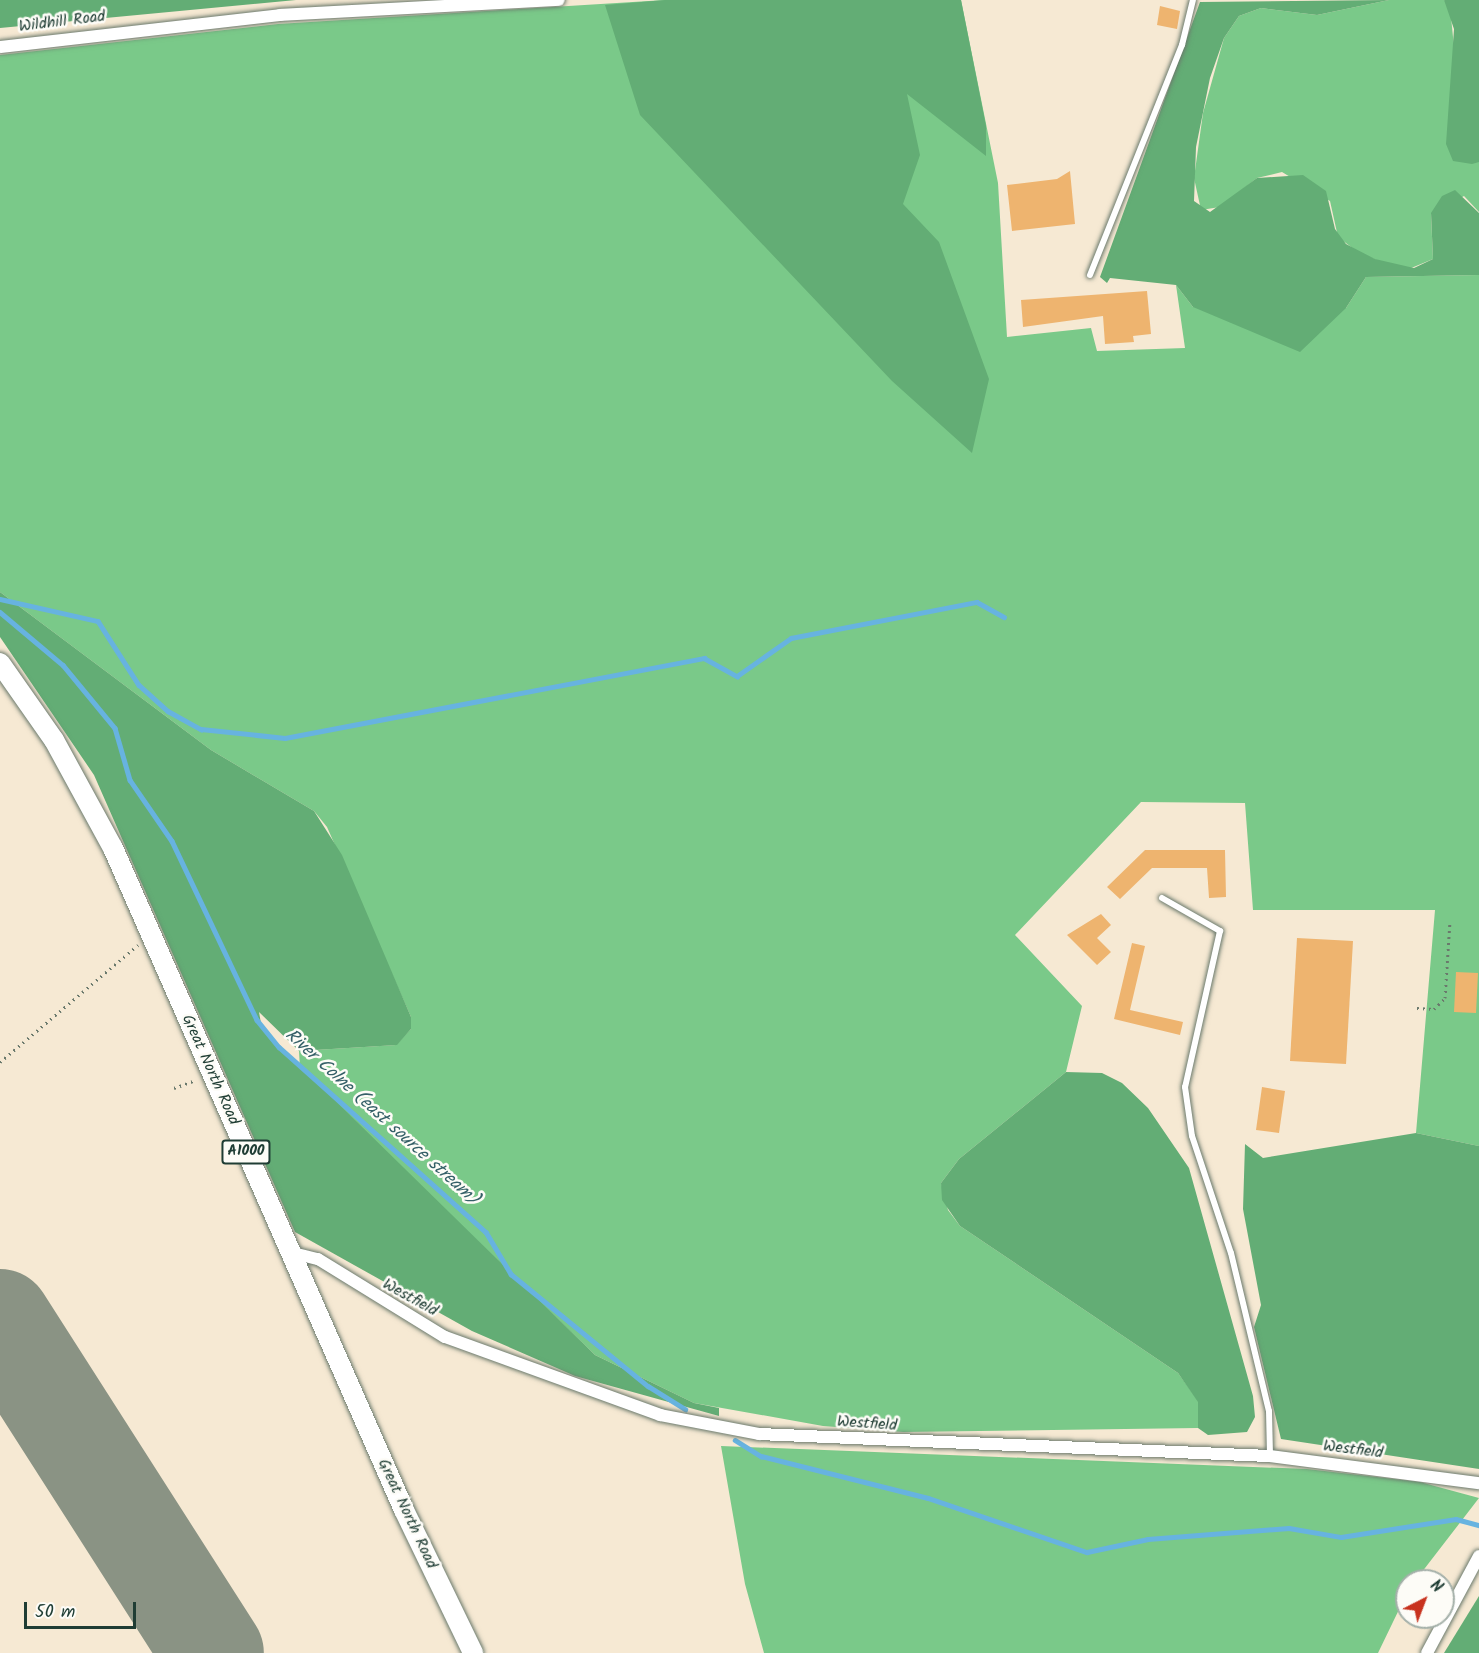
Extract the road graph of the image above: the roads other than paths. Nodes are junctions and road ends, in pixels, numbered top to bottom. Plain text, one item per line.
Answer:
1 (559, 0) edge
2 (1193, 0) edge
3 (0, 47) edge
4 (1090, 275) dead end
5 (0, 663) edge
6 (1162, 898) dead end
7 (289, 1252) junction
8 (1270, 1456) junction
9 (1479, 1483) edge
10 (1479, 1556) edge
11 (472, 1653) edge
12 (1426, 1653) edge

1 - 3 street, Wildhill Road
2 - 4 lane
5 - 7 main road, Great North Road / A1000
6 - 8 lane
7 - 8 street, Westfield
7 - 11 main road, Great North Road / A1000
8 - 9 street, Westfield
10 - 12 street

